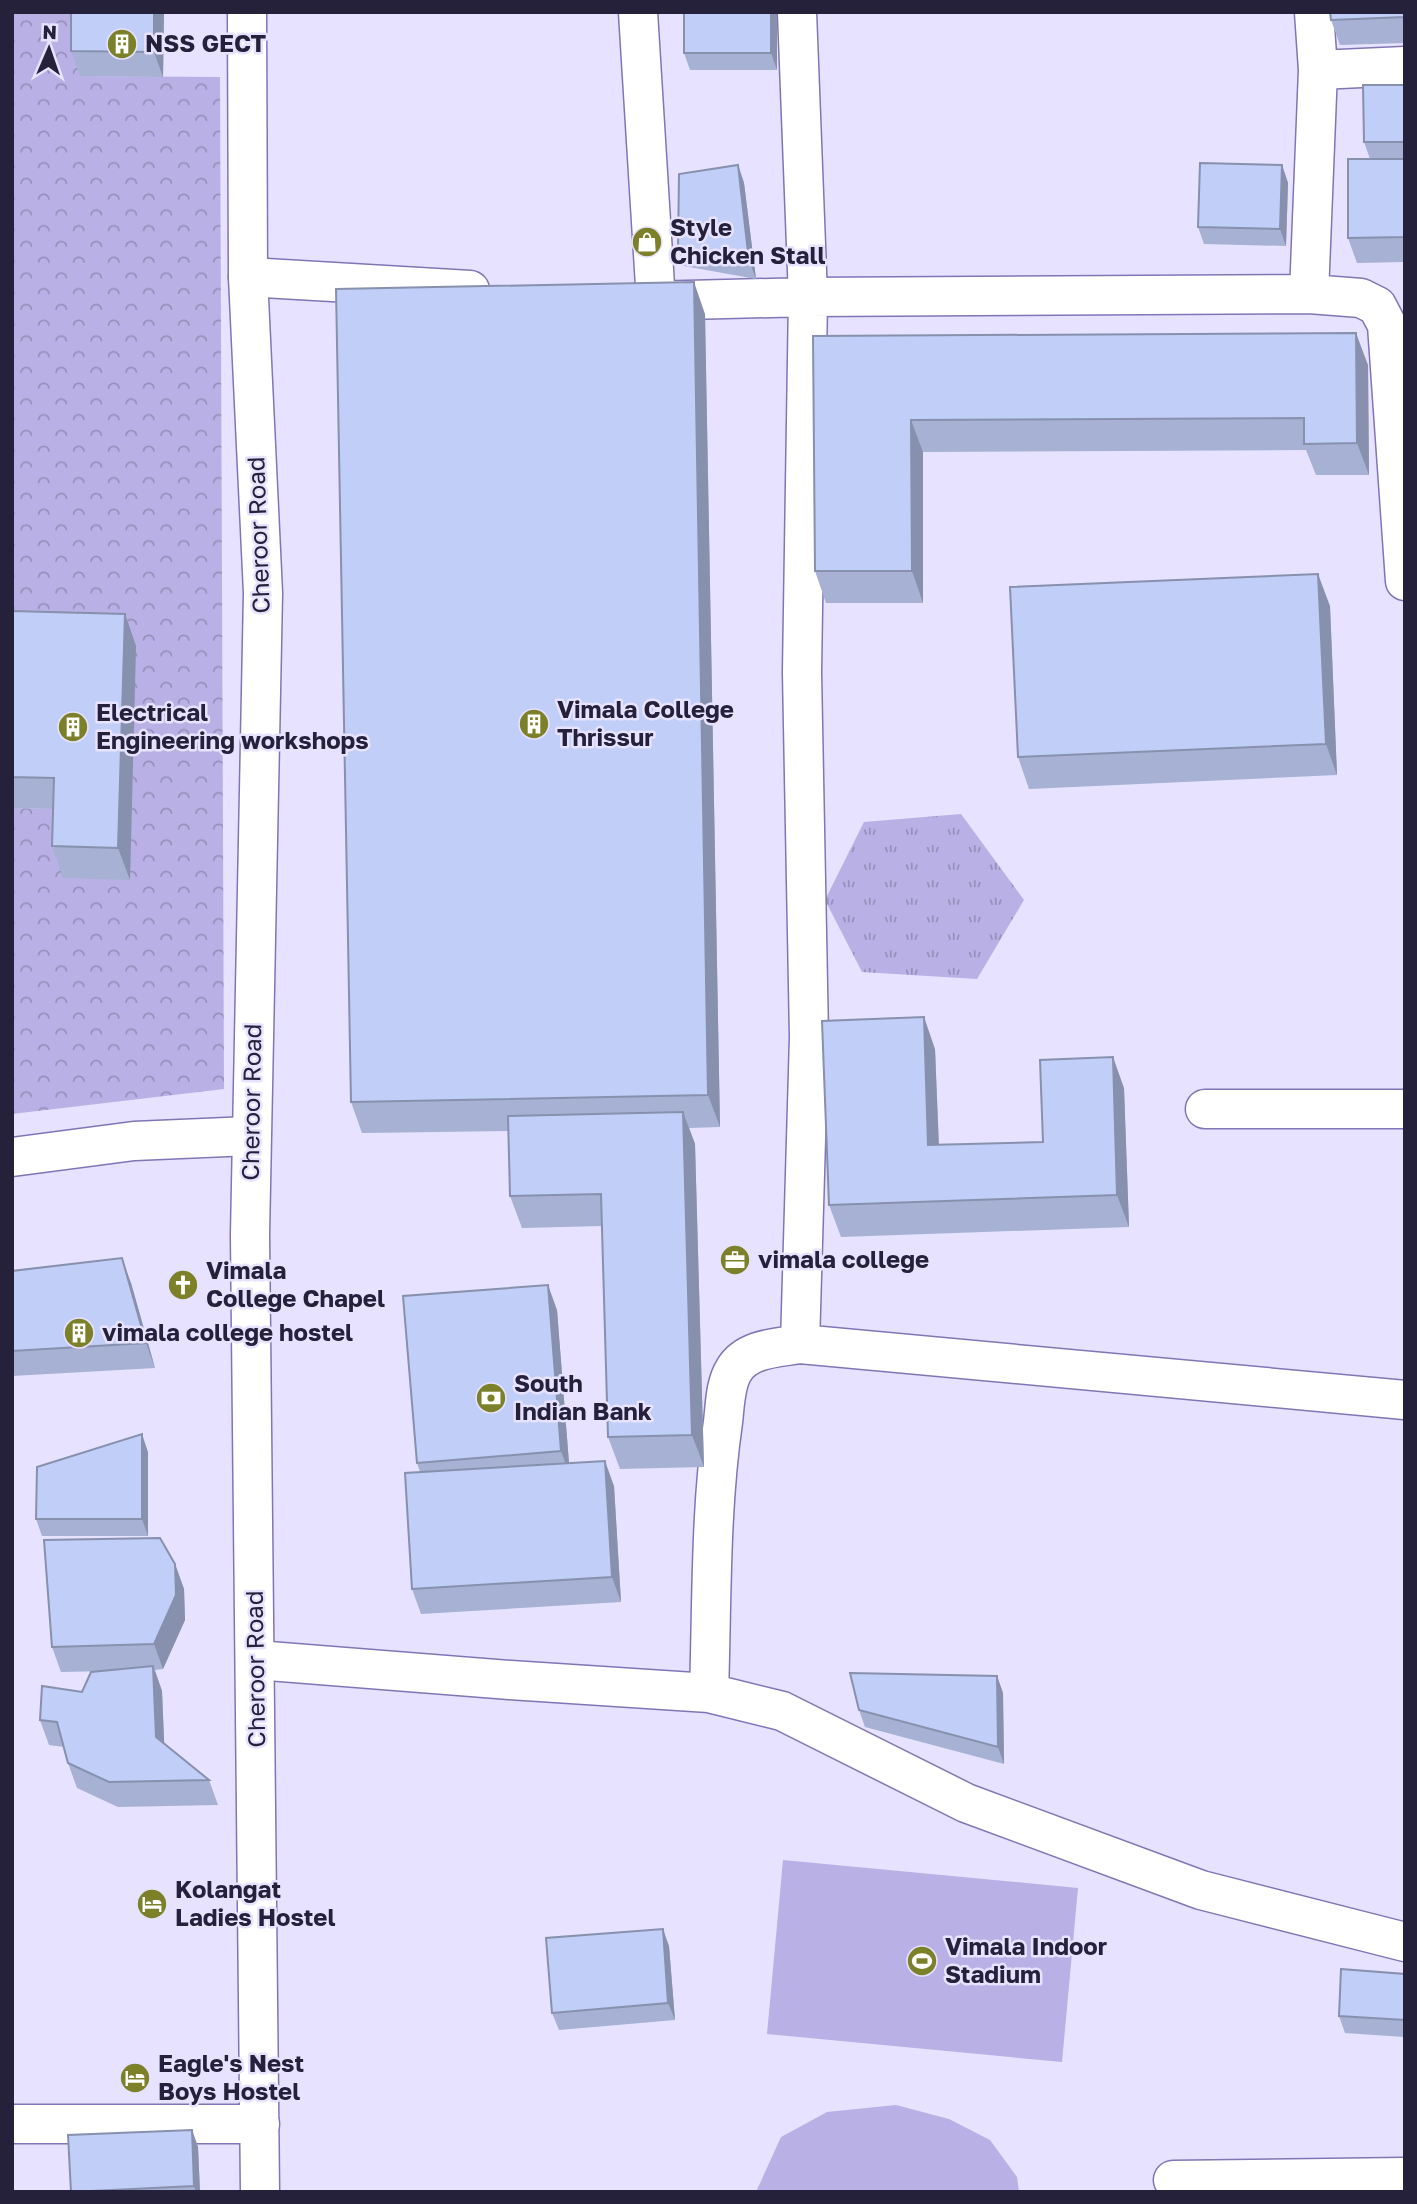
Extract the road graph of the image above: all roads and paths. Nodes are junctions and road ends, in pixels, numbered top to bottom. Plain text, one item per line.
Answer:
1 (247, 12) edge
2 (638, 12) edge
3 (797, 12) edge
4 (1314, 12) edge
5 (1405, 66) edge
6 (1318, 70) junction
7 (248, 277) junction
8 (506, 293) edge
9 (1309, 294) junction
10 (808, 297) junction
11 (615, 299) edge
12 (656, 302) junction
13 (1405, 581) edge
14 (1206, 1109) dead end
15 (1405, 1109) edge
16 (250, 1136) junction
17 (12, 1157) edge
18 (800, 1344) junction
19 (1405, 1400) edge
20 (256, 1660) junction
21 (709, 1693) junction
22 (1405, 1942) edge
23 (12, 2124) edge
24 (260, 2124) junction
25 (1405, 2177) edge
26 (1172, 2180) dead end
27 (260, 2192) edge

1 - 7 street, Cheroor Road
2 - 12 street
3 - 10 street
4 - 6 street
5 - 6 street
6 - 9 street
7 - 8 street
7 - 16 street, Cheroor Road
9 - 10 street
9 - 13 street
10 - 12 street
10 - 18 street
11 - 12 street
14 - 15 street
16 - 17 street
16 - 20 street, Cheroor Road
18 - 19 street
18 - 21 street
20 - 21 street
20 - 24 street, Cheroor Road
21 - 22 street
23 - 24 street
24 - 27 street, Cheroor Road
25 - 26 street

